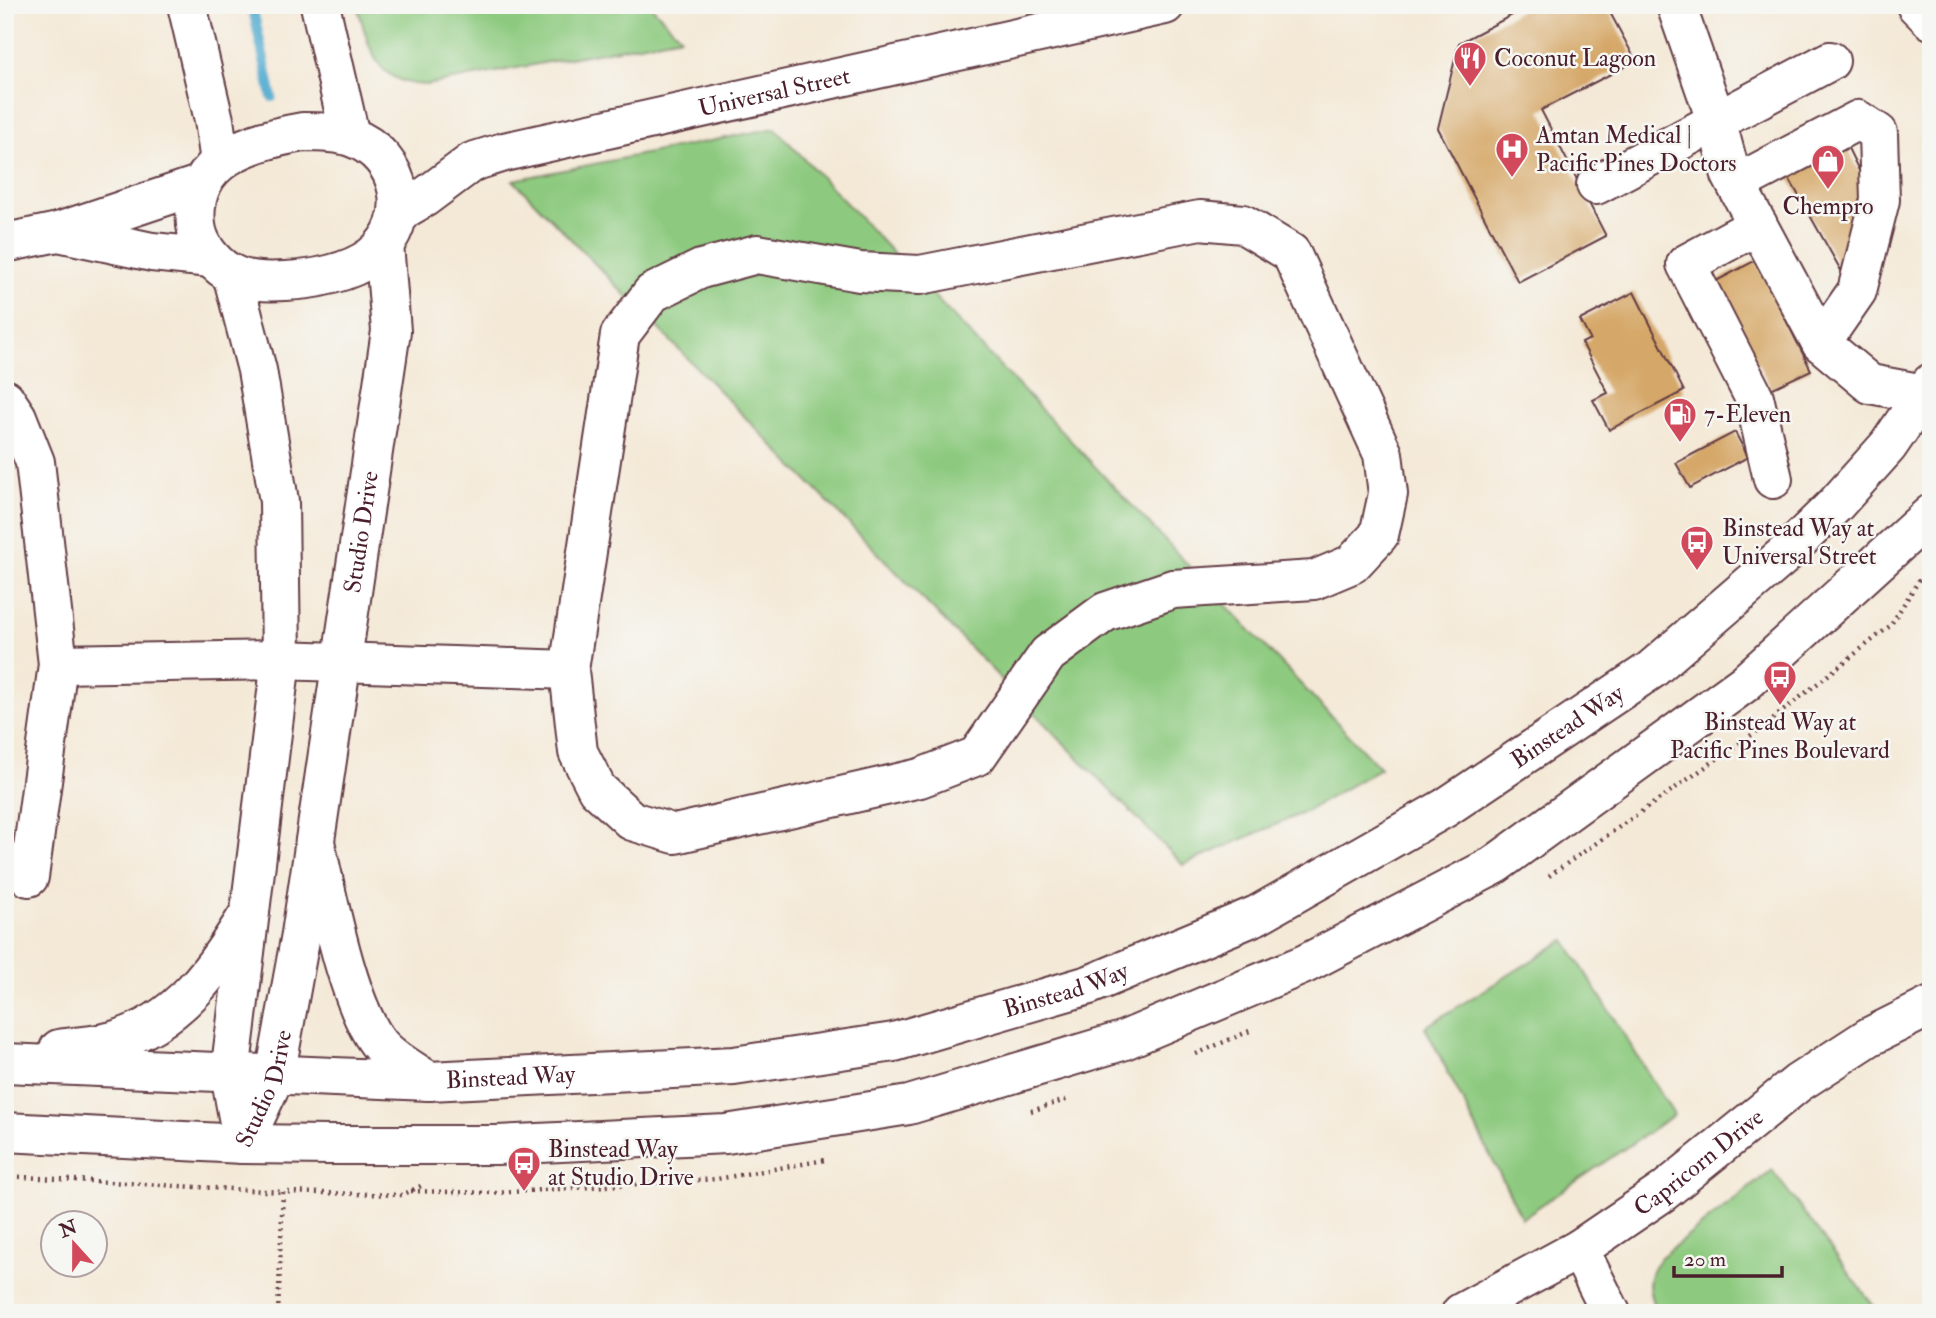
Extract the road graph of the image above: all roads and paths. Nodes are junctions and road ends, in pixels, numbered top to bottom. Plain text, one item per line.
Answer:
1 (187, 5) edge
2 (320, 5) edge
3 (1165, 5) edge
4 (1916, 5) edge
5 (1679, 8) edge
6 (1931, 20) edge
7 (1830, 61) dead end
8 (1716, 120) junction
9 (350, 136) junction
10 (211, 173) junction
11 (1736, 184) junction
12 (1596, 185) dead end
13 (1758, 225) junction
14 (391, 228) junction
15 (58, 232) junction
16 (5, 243) edge
17 (222, 266) junction
18 (1821, 343) junction
19 (1928, 389) edge
20 (5, 400) edge
21 (1773, 479) dead end
22 (1931, 513) edge
23 (281, 660) junction
24 (341, 663) junction
25 (58, 664) junction
26 (569, 670) junction
27 (314, 842) junction
28 (29, 877) dead end
29 (250, 912) junction
30 (1931, 1006) edge
31 (5, 1056) edge
32 (5, 1063) edge
33 (230, 1074) junction
34 (275, 1076) junction
35 (429, 1081) junction
36 (5, 1132) edge
37 (243, 1144) junction
38 (5, 1175) edge
39 (411, 1191) dead end
40 (283, 1192) junction
41 (1579, 1249) junction
42 (278, 1313) edge
43 (1461, 1313) edge
44 (1611, 1313) edge

1 - 10 main road
2 - 9 main road
3 - 14 main road, Universal Street
4 - 6 main road
5 - 8 main road
7 - 8 main road
8 - 11 main road
8 - 12 main road
9 - 10 main road
9 - 14 main road
10 - 15 main road
10 - 17 main road
11 - 13 main road
11 - 18 main road
13 - 18 main road
13 - 21 main road
14 - 17 main road
14 - 24 main road, Studio Drive
15 - 16 main road
15 - 17 main road
17 - 23 main road, Studio Drive
18 - 19 main road
19 - 35 main road, Binstead Way
20 - 25 main road
22 - 37 main road
23 - 24 main road
23 - 25 main road
23 - 29 main road, Studio Drive
24 - 26 main road
24 - 27 main road, Studio Drive
25 - 28 main road
26 - 26 main road
27 - 34 main road, Studio Drive
27 - 35 main road
29 - 31 main road
29 - 33 main road, Studio Drive
30 - 41 main road, Capricorn Drive
32 - 33 main road, Binstead Way
33 - 34 main road, Binstead Way
33 - 37 main road, Studio Drive
34 - 35 main road, Binstead Way
34 - 37 main road, Studio Drive
36 - 37 main road
38 - 40 path
39 - 40 path
40 - 42 path
41 - 43 main road, Capricorn Drive
41 - 44 main road

